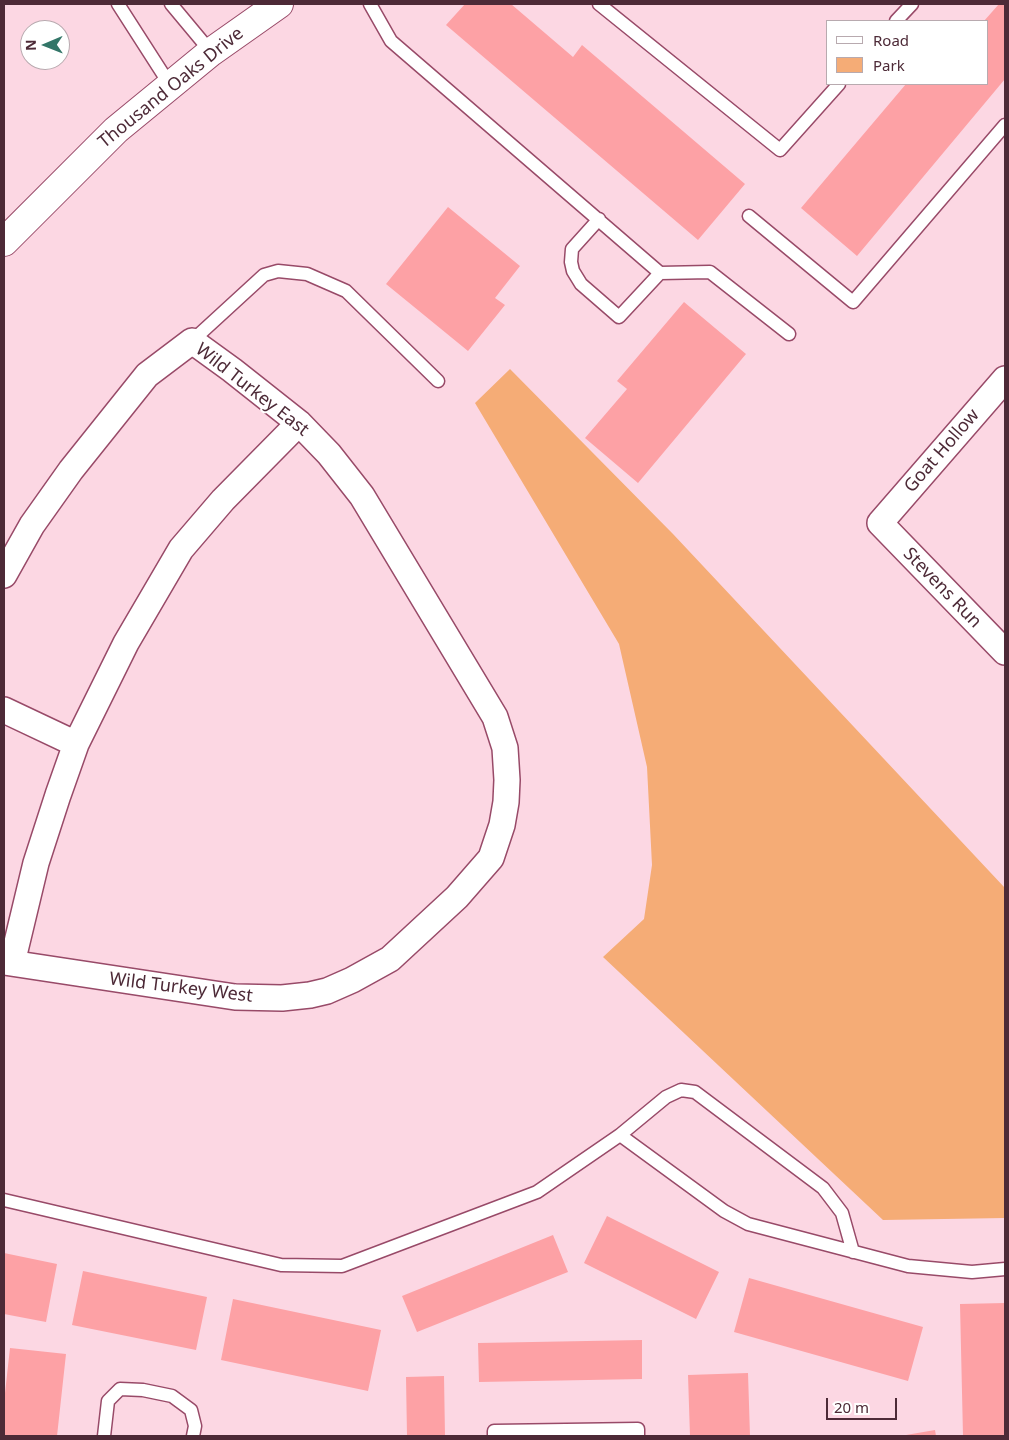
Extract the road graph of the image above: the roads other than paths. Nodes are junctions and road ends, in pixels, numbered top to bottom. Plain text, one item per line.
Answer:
1 (118, 4) edge
2 (171, 4) edge
3 (280, 4) edge
4 (370, 4) edge
5 (599, 4) edge
6 (912, 4) edge
7 (897, 20) edge
8 (211, 52) junction
9 (170, 85) junction
10 (838, 85) edge
11 (1005, 125) edge
12 (749, 216) dead end
13 (599, 219) junction
14 (4, 242) edge
15 (660, 273) junction
16 (789, 334) dead end
17 (192, 341) junction
18 (1005, 379) edge
19 (438, 381) dead end
20 (299, 423) junction
21 (880, 523) joint
22 (4, 575) edge
23 (1005, 652) edge
24 (4, 710) edge
25 (76, 744) junction
26 (506, 802) joint
27 (8, 963) edge
28 (620, 1135) junction
29 (4, 1200) edge
30 (853, 1252) junction
31 (1005, 1269) edge
32 (104, 1436) edge
33 (194, 1436) edge
34 (494, 1436) edge
35 (638, 1436) edge

1 - 9 lane
2 - 8 lane
3 - 8 main road, Thousand Oaks Drive
4 - 13 lane
5 - 10 lane
6 - 7 lane
8 - 9 main road, Thousand Oaks Drive
9 - 14 main road, Thousand Oaks Drive
11 - 12 lane
13 - 15 lane
13 - 15 lane
15 - 16 lane
17 - 19 lane
17 - 20 street, Wild Turkey East
17 - 22 street, Wild Turkey East
18 - 21 street, Goat Hollow
20 - 25 street
20 - 26 street, Wild Turkey East
21 - 23 street, Stevens Run
24 - 25 street
25 - 27 street
26 - 27 street, Wild Turkey West
28 - 29 lane
28 - 30 lane
28 - 30 lane
30 - 31 lane
32 - 33 lane
34 - 35 lane

